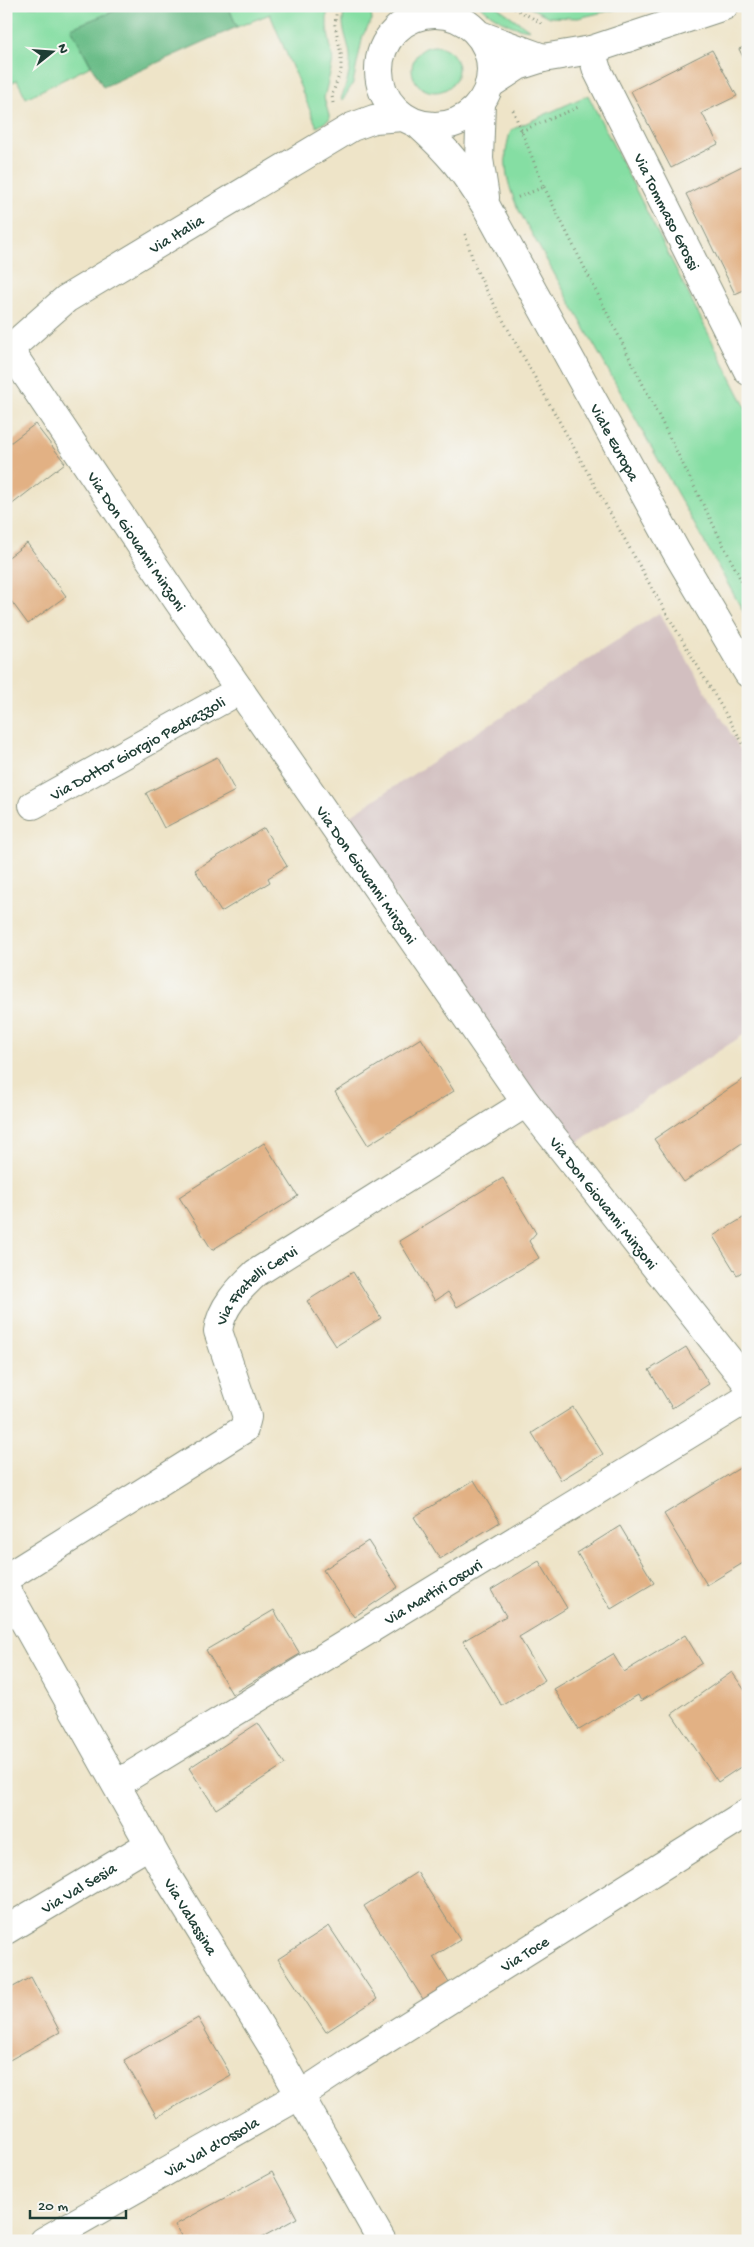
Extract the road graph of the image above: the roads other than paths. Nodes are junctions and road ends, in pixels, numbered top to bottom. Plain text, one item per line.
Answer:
1 (388, 6) edge
2 (724, 6) edge
3 (446, 11) edge
4 (480, 35) junction
5 (387, 39) junction
6 (591, 50) junction
7 (543, 58) junction
8 (378, 71) junction
9 (485, 94) junction
10 (411, 121) junction
11 (352, 127) junction
12 (487, 208) junction
13 (8, 351) edge
14 (748, 371) edge
15 (748, 673) edge
16 (240, 690) junction
17 (33, 805) dead end
18 (526, 1103) junction
19 (748, 1384) edge
20 (748, 1398) edge
21 (6, 1578) edge
22 (6, 1589) edge
23 (117, 1784) junction
24 (748, 1812) edge
25 (150, 1844) junction
26 (6, 1930) edge
27 (300, 2096) junction
28 (44, 2241) edge
29 (382, 2241) edge

1 - 5 street
2 - 6 street
3 - 4 street
3 - 5 street
4 - 7 street
4 - 9 street
5 - 8 street
6 - 7 street
6 - 14 street, Via Tommaso Grossi
7 - 9 street
8 - 10 street
8 - 11 street, Via Italia
9 - 10 street
9 - 12 street, Viale Europa
10 - 11 street, Via Italia
10 - 12 street, Viale Europa
11 - 13 street, Via Italia
12 - 15 street, Viale Europa
13 - 16 street, Via Don Giovanni Minzoni
16 - 17 street, Via Dottor Giorgio Pedrazzoli
16 - 18 street, Via Don Giovanni Minzoni
18 - 19 street, Via Don Giovanni Minzoni
18 - 21 street, Via Fratelli Cervi
20 - 23 street, Via Martiri Oscuri
22 - 23 street, Via Valassina
23 - 25 street, Via Valassina
24 - 27 street, Via Toce
25 - 26 street, Via Val Sesia
25 - 27 street, Via Valassina
27 - 28 street, Via Val d'Ossola
27 - 29 street, Via Valassina

